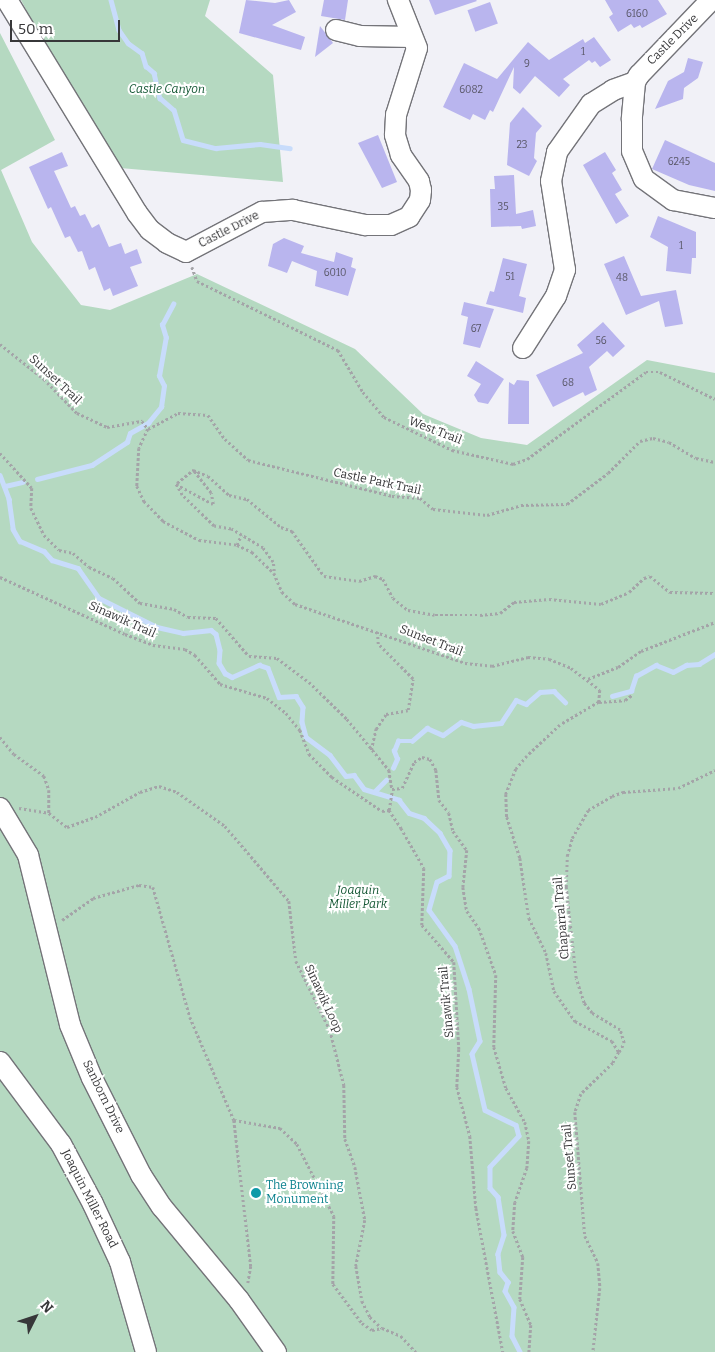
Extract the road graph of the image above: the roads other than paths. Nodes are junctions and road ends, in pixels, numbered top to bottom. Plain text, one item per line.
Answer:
1 (7, 0) edge
2 (398, 0) edge
3 (711, 0) edge
4 (336, 30) dead end
5 (412, 37) junction
6 (635, 82) junction
7 (715, 208) edge
8 (523, 348) dead end
9 (3, 812) edge
10 (0, 1062) edge
11 (146, 1352) edge
12 (276, 1352) edge

1 - 5 street, Castle Drive
2 - 5 street, Castle Drive
3 - 6 street, Castle Drive
4 - 5 street
6 - 7 street
6 - 8 street
9 - 12 street, Sanborn Drive
10 - 11 street, Joaquin Miller Road

